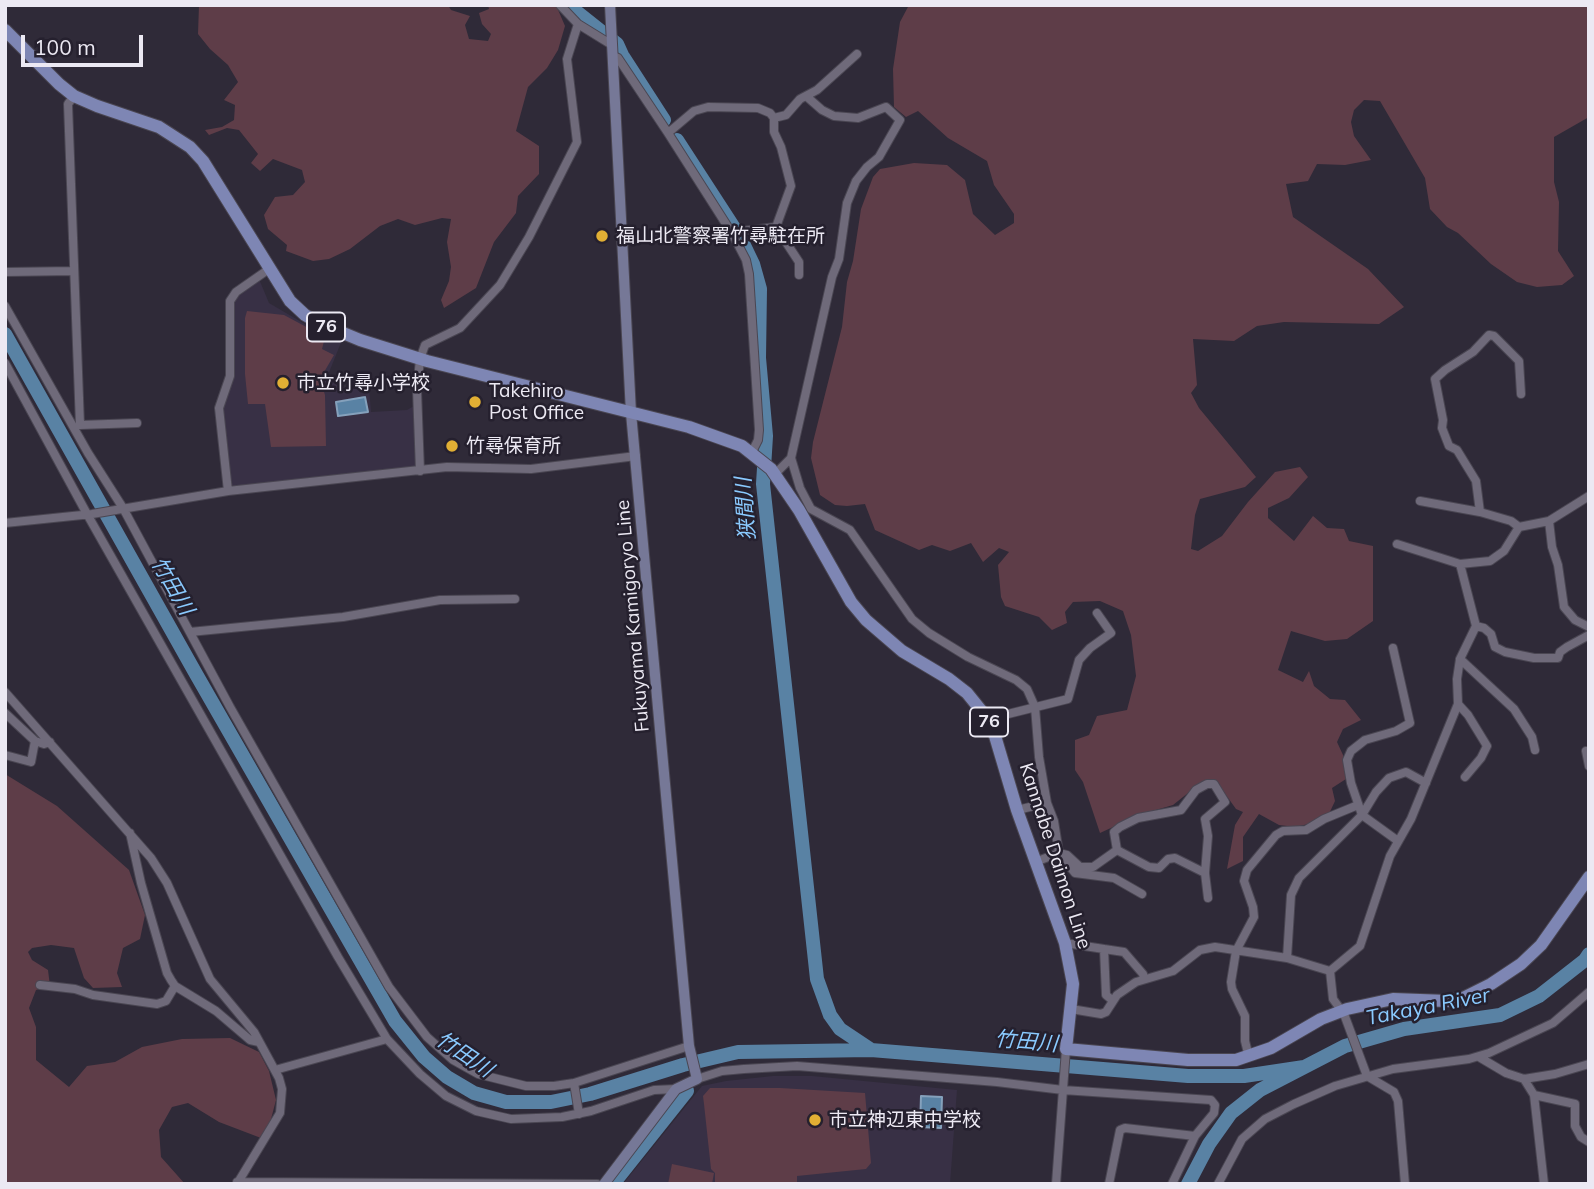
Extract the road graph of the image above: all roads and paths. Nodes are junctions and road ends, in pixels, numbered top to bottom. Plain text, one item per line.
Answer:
1 (560, 5) edge
2 (610, 5) edge
3 (578, 24) junction
4 (5, 30) edge
5 (612, 45) junction
6 (857, 54) dead end
7 (74, 96) junction
8 (806, 96) junction
9 (774, 118) junction
10 (672, 130) junction
11 (776, 227) junction
12 (738, 233) junction
13 (269, 269) junction
14 (74, 271) junction
15 (5, 272) edge
16 (799, 275) dead end
17 (5, 306) edge
18 (420, 359) junction
19 (5, 363) edge
20 (1521, 394) dead end
21 (631, 413) junction
22 (137, 423) dead end
23 (80, 425) junction
24 (88, 453) junction
25 (754, 454) junction
26 (636, 456) junction
27 (790, 458) junction
28 (420, 471) junction
29 (773, 471) junction
30 (229, 491) junction
31 (1589, 496) edge
32 (1420, 501) dead end
33 (121, 509) junction
34 (1480, 512) junction
35 (89, 514) junction
36 (1549, 521) junction
37 (5, 523) edge
38 (1519, 527) junction
39 (1397, 544) dead end
40 (1460, 564) junction
41 (515, 599) dead end
42 (1097, 613) dead end
43 (1476, 626) junction
44 (1589, 627) edge
45 (190, 632) junction
46 (1589, 635) edge
47 (1393, 648) dead end
48 (1460, 659) junction
49 (5, 692) edge
50 (1458, 704) junction
51 (1035, 707) junction
52 (5, 713) edge
53 (988, 719) junction
54 (35, 741) junction
55 (50, 742) junction
56 (1535, 750) dead end
57 (1586, 751) dead end
58 (5, 755) edge
59 (1589, 766) edge
60 (1465, 777) dead end
61 (1426, 783) junction
62 (1047, 803) junction
63 (1358, 805) junction
64 (1017, 810) junction
65 (1362, 815) junction
66 (130, 832) junction
67 (1398, 841) junction
68 (1117, 850) junction
69 (1059, 853) junction
70 (1035, 862) junction
71 (1205, 873) junction
72 (1589, 877) edge
73 (1142, 894) dead end
74 (1208, 898) dead end
75 (1065, 943) junction
76 (1104, 949) junction
77 (1237, 951) junction
78 (1287, 958) junction
79 (1330, 971) junction
80 (1144, 979) junction
81 (40, 985) dead end
82 (175, 986) junction
83 (1589, 992) edge
84 (1112, 1000) junction
85 (1071, 1009) junction
86 (1342, 1012) junction
87 (387, 1039) junction
88 (259, 1042) junction
89 (690, 1047) junction
90 (1066, 1051) junction
91 (1250, 1057) junction
92 (1479, 1057) junction
93 (1589, 1064) edge
94 (275, 1070) junction
95 (1366, 1075) junction
96 (697, 1077) junction
97 (1524, 1079) junction
98 (574, 1084) junction
99 (676, 1089) junction
100 (1063, 1089) junction
101 (1534, 1095) junction
102 (579, 1112) junction
103 (1195, 1136) junction
104 (1589, 1142) edge
105 (237, 1183) edge
106 (597, 1184) edge
107 (604, 1184) edge
108 (1056, 1184) edge
109 (1110, 1184) edge
110 (1172, 1184) edge
111 (1218, 1184) edge
112 (1405, 1184) edge
113 (1544, 1184) edge

1 - 3 street
2 - 5 main road, Fukuyama Kamigoryo Line
3 - 5 street
3 - 18 street
4 - 7 main road, Kannabe Daimon Line / 76
5 - 10 street
5 - 21 main road, Fukuyama Kamigoryo Line
6 - 8 street
7 - 13 main road, Kannabe Daimon Line / 76
7 - 14 street
8 - 9 street
8 - 27 street
9 - 10 street
9 - 11 street
10 - 12 street
11 - 12 street
11 - 16 street
12 - 25 street
13 - 18 main road, Kannabe Daimon Line / 76
13 - 30 street
14 - 15 street
14 - 23 street
17 - 24 street
18 - 21 main road, Kannabe Daimon Line / 76
18 - 28 street
19 - 35 street
20 - 34 street
21 - 25 main road, Kannabe Daimon Line / 76
21 - 26 main road, Fukuyama Kamigoryo Line
22 - 23 street
23 - 24 street
24 - 33 street
25 - 29 main road, Kannabe Daimon Line / 76
26 - 28 street
26 - 89 main road, Fukuyama Kamigoryo Line
27 - 29 street
27 - 51 street
28 - 30 street
29 - 53 main road, Kannabe Daimon Line / 76
30 - 33 street
31 - 36 street
32 - 34 street
33 - 35 street
33 - 45 street
34 - 38 street
35 - 37 street
35 - 87 street
36 - 38 street
36 - 44 street
38 - 40 street
39 - 40 street
40 - 43 street
41 - 45 street
42 - 51 street
43 - 46 street
43 - 48 street
45 - 98 street
47 - 63 street
48 - 50 street
48 - 56 street
49 - 55 street
50 - 60 street
50 - 61 street
51 - 53 street
51 - 62 street
52 - 54 street
53 - 64 main road, Kannabe Daimon Line / 76
54 - 55 street
54 - 58 street
55 - 66 street
57 - 59 street
61 - 65 street
61 - 67 street
62 - 64 street
62 - 69 street
63 - 65 street
63 - 77 street
64 - 70 main road, Kannabe Daimon Line / 76
65 - 67 street
65 - 78 street
66 - 82 street
66 - 88 street
67 - 79 street
68 - 69 street
68 - 71 street
68 - 71 street
69 - 70 street
69 - 73 street
70 - 75 main road, Kannabe Daimon Line / 76
71 - 74 street
72 - 86 main road
75 - 76 street
75 - 85 main road, Kannabe Daimon Line / 76
76 - 80 street
76 - 84 street
77 - 78 street
77 - 80 street
77 - 91 street
78 - 79 street
79 - 86 street
80 - 84 street
81 - 82 street
82 - 88 street
83 - 92 street
84 - 85 street
85 - 90 main road, Kannabe Daimon Line / 76
86 - 91 main road
86 - 95 street
87 - 94 street
87 - 102 street
88 - 94 street
89 - 96 main road, Fukuyama Kamigoryo Line
89 - 98 street
90 - 91 main road
90 - 100 street
92 - 95 street
92 - 97 street
93 - 97 street
94 - 105 street
95 - 111 street
95 - 112 street
96 - 99 main road
96 - 100 street
97 - 101 street
98 - 102 street
99 - 102 street
99 - 107 main road
100 - 103 street
100 - 108 street
101 - 104 street
101 - 113 street
103 - 109 street
103 - 110 street
105 - 106 street

